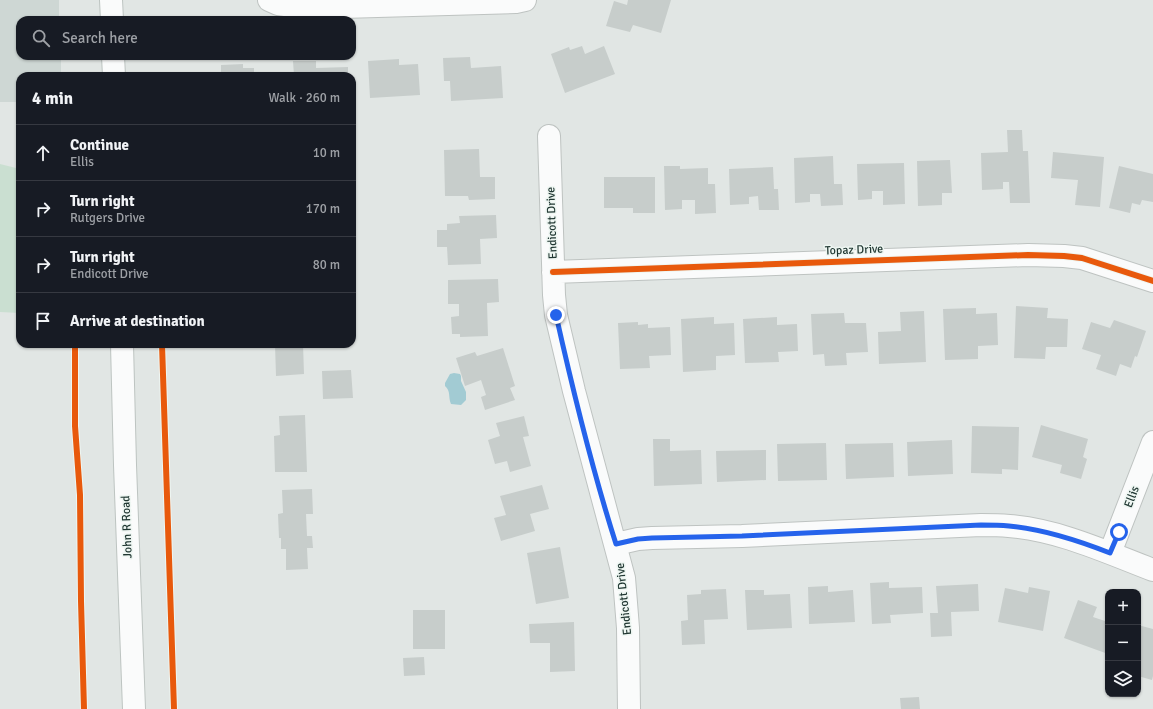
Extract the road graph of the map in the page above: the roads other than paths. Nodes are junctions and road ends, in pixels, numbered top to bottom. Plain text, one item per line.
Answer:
1 (111, 0) edge
2 (269, 0) edge
3 (525, 0) edge
4 (112, 16) edge
5 (113, 60) edge
6 (114, 72) edge
7 (549, 136) dead end
8 (553, 272) junction
9 (1153, 281) edge
10 (122, 348) edge
11 (1153, 442) edge
12 (616, 544) junction
13 (1110, 553) junction
14 (1153, 570) edge
15 (134, 709) edge
16 (630, 709) edge

1 - 4 street
2 - 3 street
5 - 6 street
7 - 8 street, Endicott Drive
8 - 9 street, Topaz Drive
8 - 12 street, Endicott Drive
10 - 15 street, John R Road
11 - 13 street, Ellis
12 - 13 street
12 - 16 street, Endicott Drive
13 - 14 street

